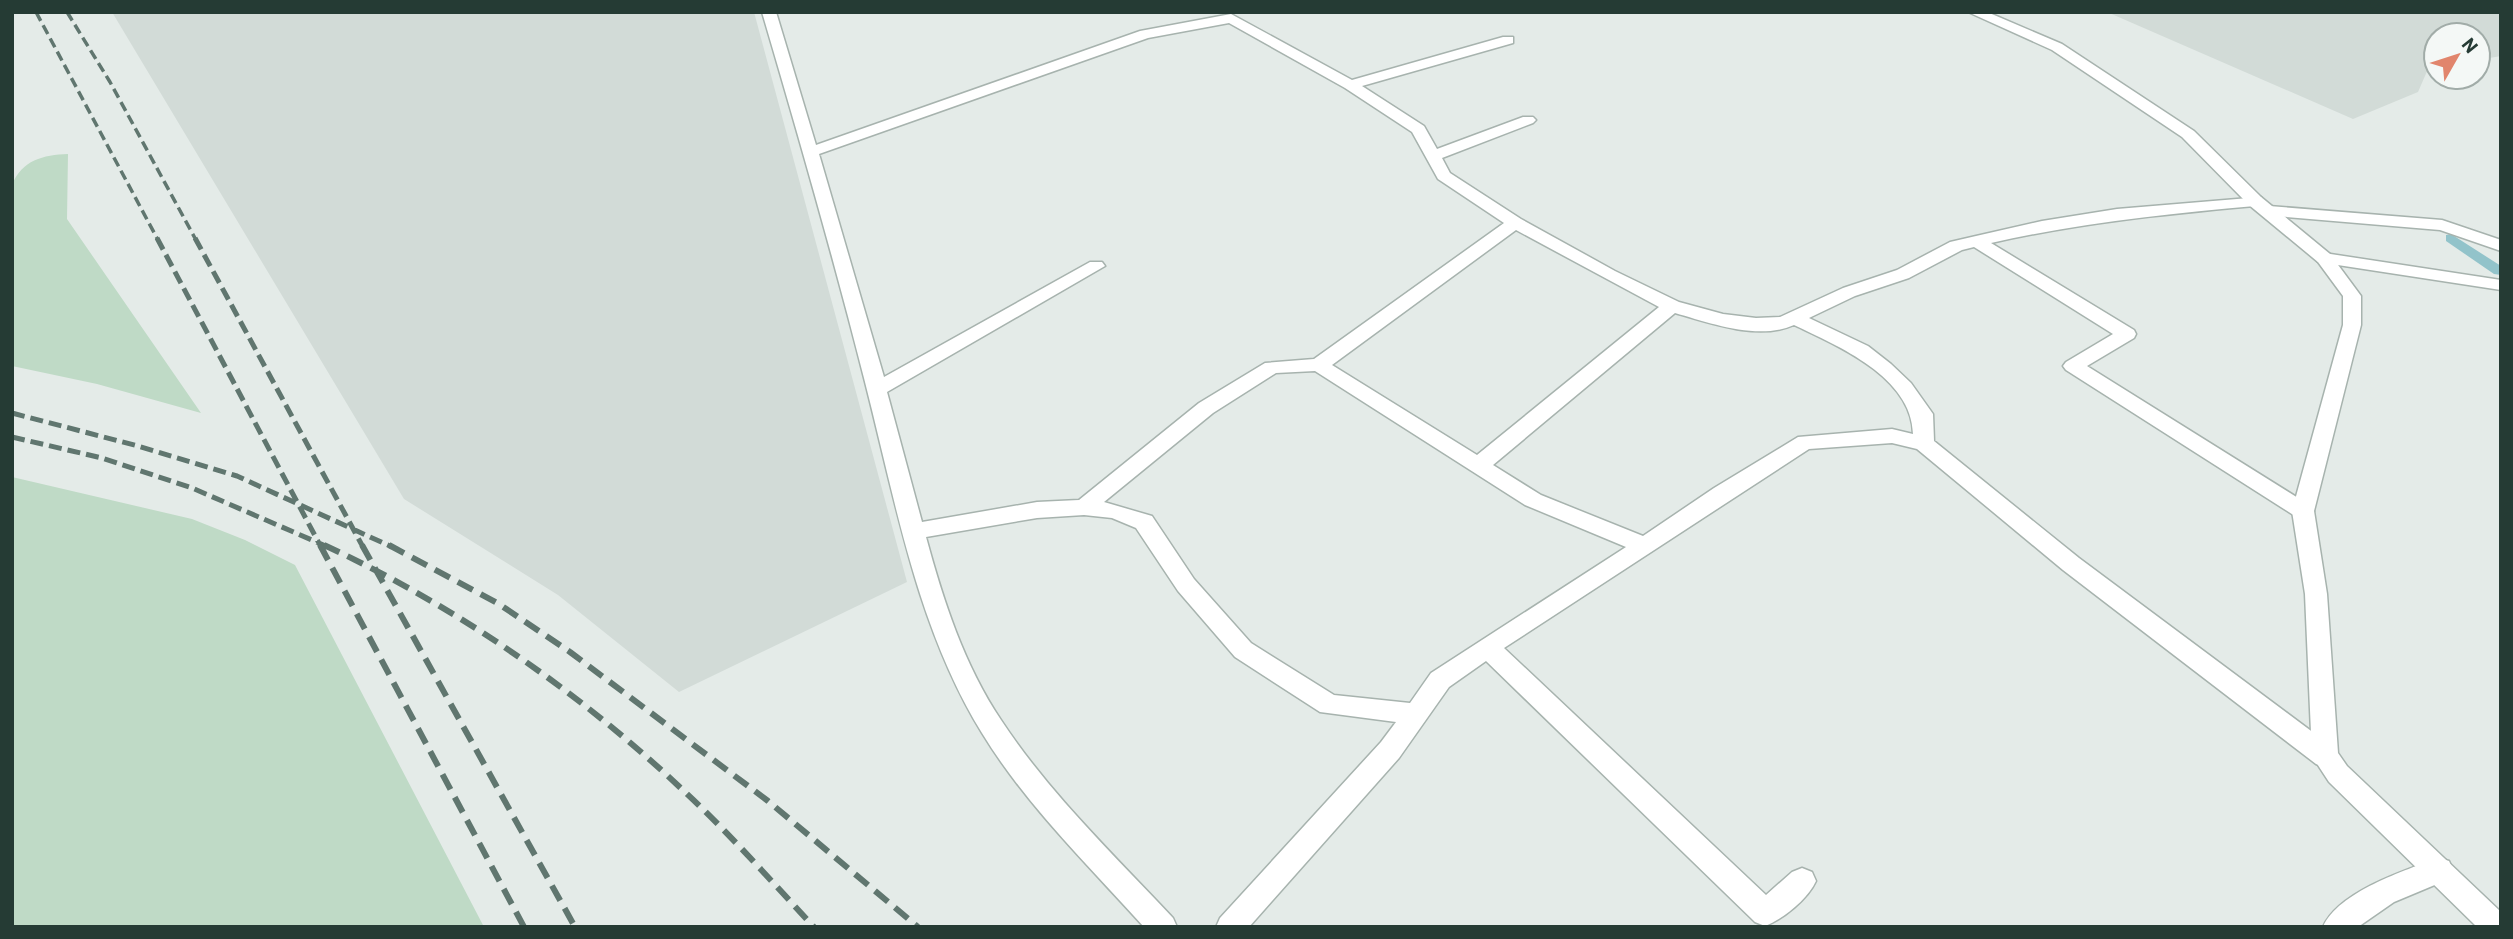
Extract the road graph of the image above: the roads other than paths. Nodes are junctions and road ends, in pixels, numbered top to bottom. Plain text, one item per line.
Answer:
1 (769, 12) edge
2 (1975, 12) edge
3 (1228, 15) edge
4 (1508, 40) dead end
5 (1350, 86) junction
6 (1528, 120) dead end
7 (811, 152) junction
8 (1433, 156) junction
9 (2262, 206) junction
10 (1515, 223) junction
11 (1976, 241) junction
12 (2501, 246) edge
13 (2324, 258) junction
14 (1096, 266) dead end
15 (2501, 285) edge
16 (1672, 306) junction
17 (1796, 319) junction
18 (1319, 365) junction
19 (877, 389) junction
20 (1924, 443) junction
21 (1479, 465) junction
22 (1084, 507) junction
23 (2303, 511) junction
24 (914, 531) junction
25 (1646, 546) junction
26 (1487, 647) junction
27 (1418, 714) junction
28 (2325, 756) junction
29 (2439, 870) junction
30 (1802, 881) dead end
31 (1163, 927) edge
32 (1230, 927) edge
33 (2337, 927) edge
34 (2497, 927) edge

1 - 7 street
2 - 9 street
3 - 5 street
3 - 7 street
4 - 5 street
5 - 8 street
6 - 8 street
7 - 19 street
8 - 10 street
9 - 11 street
9 - 12 street
9 - 13 street
10 - 16 street
10 - 18 street
11 - 17 street
11 - 23 street
13 - 15 street
13 - 23 street
14 - 19 street
16 - 17 street
16 - 21 street
17 - 20 street
18 - 21 street
18 - 22 street
19 - 24 street
20 - 25 street
20 - 28 street
21 - 25 street
22 - 24 street
22 - 27 street
23 - 28 street
24 - 31 street
25 - 26 street
26 - 27 street
26 - 30 street
27 - 32 street
28 - 29 street
29 - 33 street
29 - 34 street

